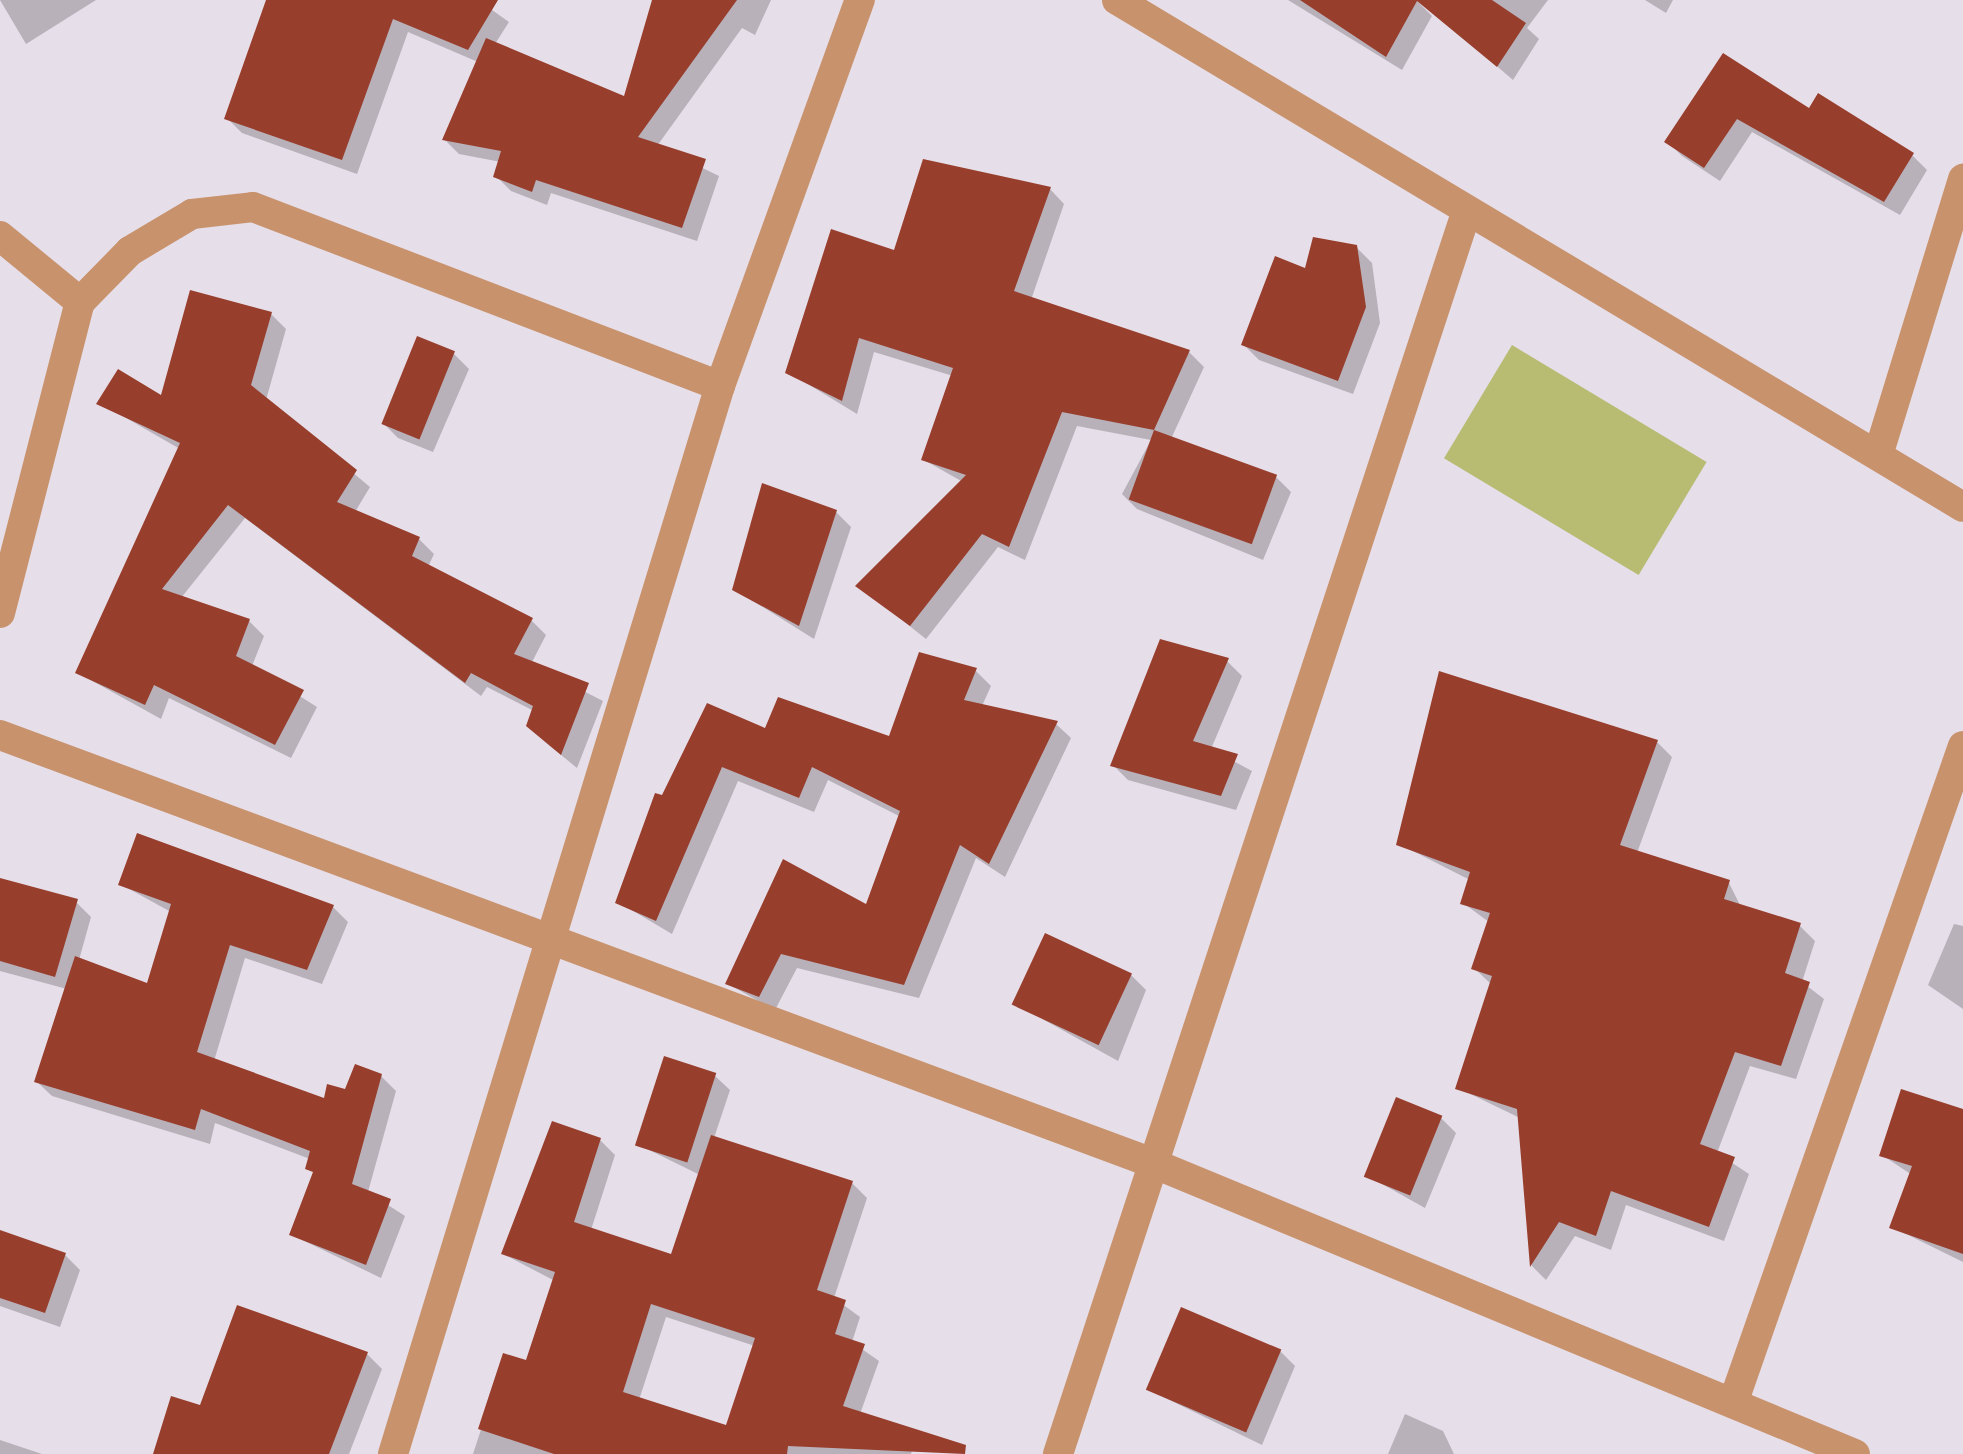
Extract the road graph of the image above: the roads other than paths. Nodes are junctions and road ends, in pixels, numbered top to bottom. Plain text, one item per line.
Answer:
1 (860, 0) edge
2 (1117, 0) edge
3 (1963, 178) edge
4 (1466, 213) junction
5 (0, 236) edge
6 (80, 302) junction
7 (720, 386) junction
8 (1880, 452) junction
9 (1963, 507) edge
10 (0, 614) edge
11 (0, 735) edge
12 (1963, 746) edge
13 (558, 940) junction
14 (1150, 1162) junction
15 (1733, 1403) junction
16 (394, 1454) edge
17 (1058, 1454) edge
18 (1856, 1454) edge

1 - 7 street
2 - 4 street
3 - 8 street
4 - 8 street
4 - 14 street
5 - 6 street
6 - 7 street
6 - 10 street
7 - 13 street
8 - 9 street
11 - 13 street
12 - 15 street
13 - 14 street
13 - 16 street
14 - 15 street
14 - 17 street
15 - 18 street

